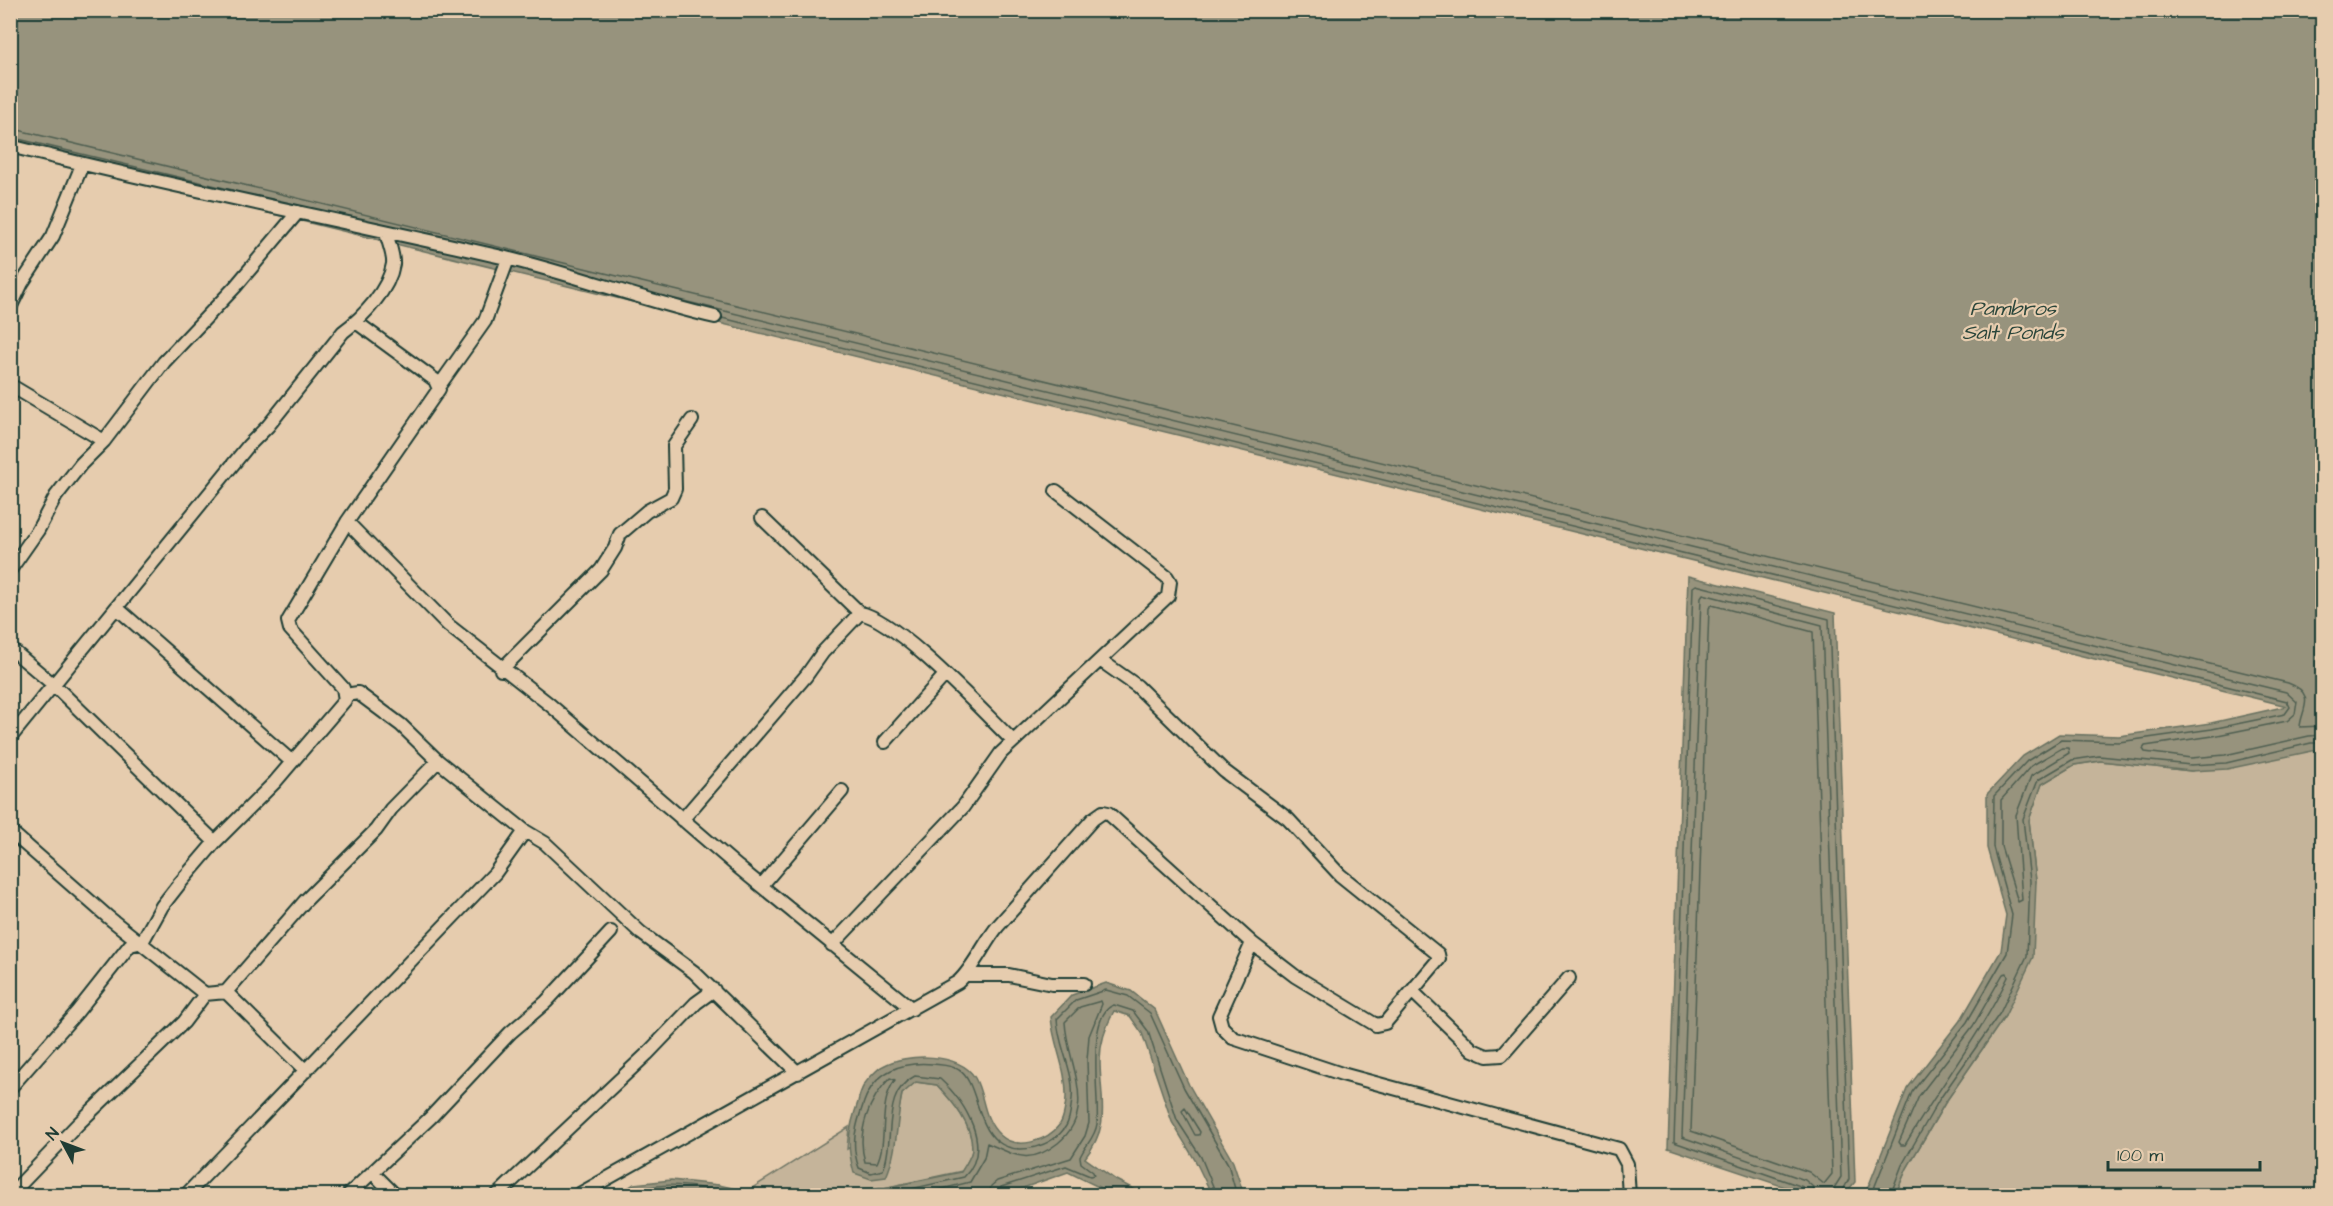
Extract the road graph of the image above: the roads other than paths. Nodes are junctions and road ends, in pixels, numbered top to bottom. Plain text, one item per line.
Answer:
1 (10, 146) edge
2 (81, 165) junction
3 (298, 212) junction
4 (386, 232) junction
5 (508, 259) junction
6 (10, 308) edge
7 (716, 317) dead end
8 (356, 322) junction
9 (10, 385) edge
10 (438, 386) junction
11 (692, 420) dead end
12 (104, 441) junction
13 (1056, 491) dead end
14 (762, 518) dead end
15 (347, 522) junction
16 (10, 570) edge
17 (117, 608) junction
18 (860, 613) junction
19 (10, 648) edge
20 (1100, 660) junction
21 (501, 670) junction
22 (945, 675) junction
23 (56, 686) junction
24 (345, 694) junction
25 (10, 738) edge
26 (1013, 741) junction
27 (885, 742) dead end
28 (291, 760) junction
29 (438, 760) junction
30 (842, 791) dead end
31 (682, 820) junction
32 (10, 831) edge
33 (525, 831) junction
34 (215, 842) junction
35 (761, 886) junction
36 (611, 932) dead end
37 (142, 942) junction
38 (1252, 943) junction
39 (832, 945) junction
40 (966, 975) junction
41 (1569, 978) dead end
42 (1084, 984) dead end
43 (714, 990) junction
44 (1412, 991) junction
45 (226, 992) junction
46 (205, 994) junction
47 (912, 1010) junction
48 (306, 1071) junction
49 (798, 1073) junction
50 (10, 1088) edge
51 (373, 1173) junction
52 (10, 1195) edge
53 (185, 1196) edge
54 (347, 1196) edge
55 (396, 1196) edge
56 (496, 1196) edge
57 (576, 1196) edge
58 (1629, 1196) edge

1 - 2 street
2 - 3 street
2 - 6 street
3 - 4 street
3 - 12 street
4 - 5 street
4 - 8 street
5 - 7 street
5 - 10 street
8 - 10 street
8 - 17 street
9 - 12 street
10 - 15 street
11 - 21 street
12 - 16 street
13 - 20 street
14 - 18 street
15 - 21 street
15 - 24 street
17 - 23 street
17 - 28 street
18 - 22 street
18 - 31 street
19 - 23 street
20 - 26 street
20 - 44 street
21 - 31 street
22 - 26 street
22 - 27 street
23 - 25 street
23 - 34 street
24 - 28 street
24 - 29 street
26 - 39 street
28 - 34 street
29 - 33 street
29 - 45 street
30 - 35 street
31 - 35 street
32 - 37 street
33 - 43 street
33 - 48 street
34 - 37 street
35 - 39 street
36 - 51 street
37 - 46 street
37 - 50 street
38 - 40 street
38 - 44 street
38 - 58 street
39 - 47 street
40 - 42 street
40 - 47 street
41 - 44 street
43 - 49 street
43 - 56 street
45 - 46 street
45 - 48 street
46 - 52 street
47 - 49 street
48 - 53 street
49 - 57 street
51 - 54 street
51 - 55 street

